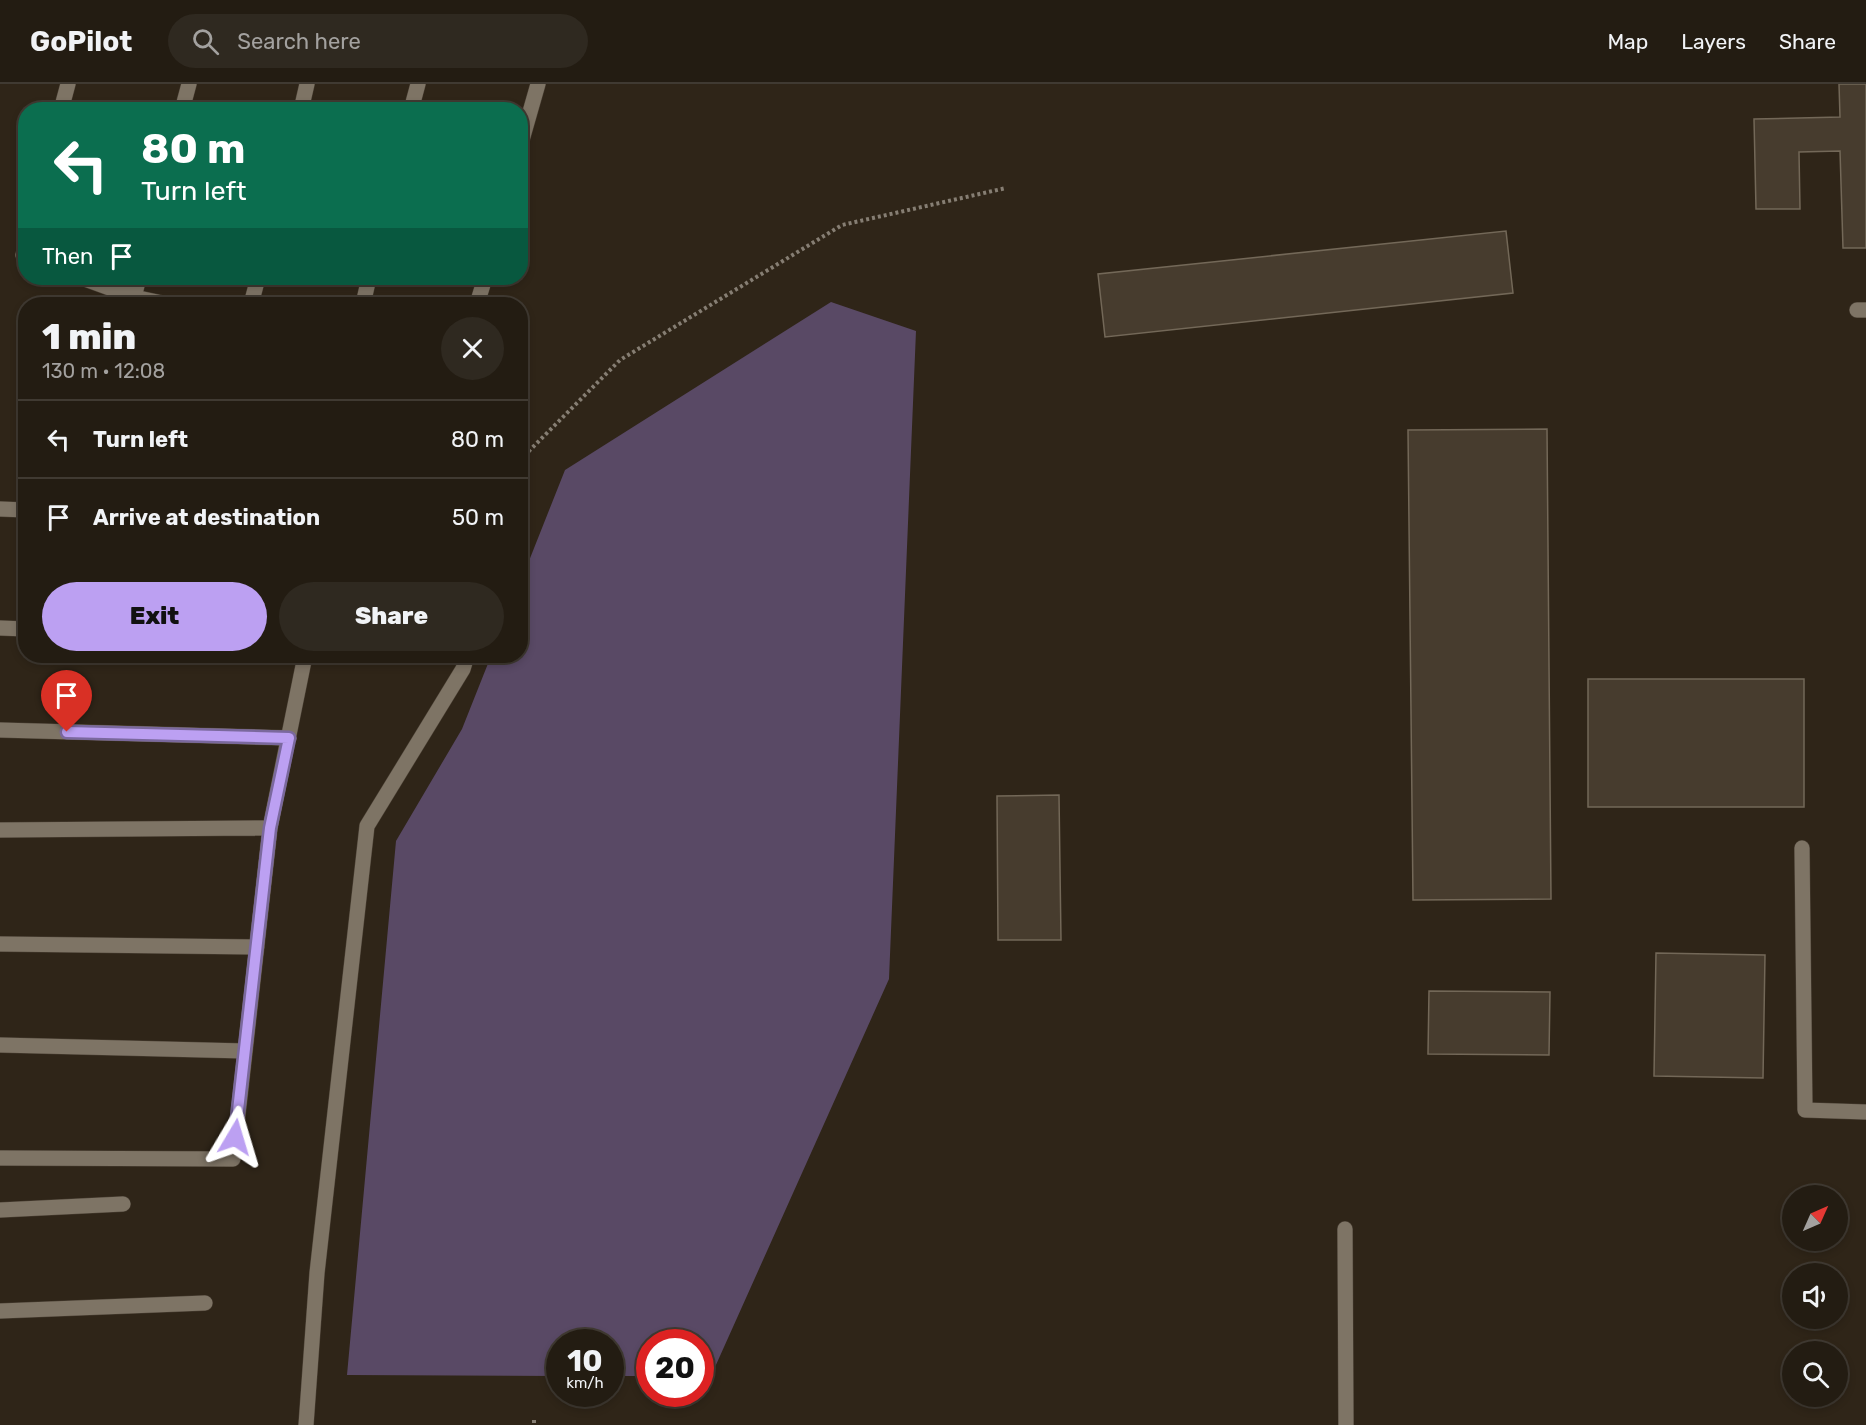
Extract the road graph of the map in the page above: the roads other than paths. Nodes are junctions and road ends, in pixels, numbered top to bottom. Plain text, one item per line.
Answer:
1 (68, 84) edge
2 (189, 84) edge
3 (307, 84) edge
4 (418, 84) edge
5 (538, 84) edge
6 (63, 102) edge
7 (184, 102) edge
8 (303, 102) edge
9 (413, 102) edge
10 (528, 119) edge
11 (101, 285) edge
12 (137, 285) edge
13 (134, 297) joint
14 (0, 509) edge
15 (18, 510) edge
16 (0, 628) edge
17 (18, 629) edge
18 (304, 663) edge
19 (465, 663) edge
20 (0, 730) edge
21 (289, 738) junction
22 (270, 828) junction
23 (0, 830) edge
24 (1802, 848) dead end
25 (0, 944) edge
26 (257, 947) junction
27 (0, 1045) edge
28 (245, 1051) junction
29 (1866, 1112) edge
30 (0, 1158) edge
31 (123, 1204) dead end
32 (0, 1210) edge
33 (1345, 1229) dead end
34 (205, 1303) dead end
35 (0, 1311) edge
36 (306, 1425) edge
37 (1346, 1425) edge

1 - 6 lane
2 - 7 lane
3 - 8 lane
4 - 9 lane
5 - 10 lane
11 - 13 lane
12 - 13 lane
14 - 15 lane
16 - 17 lane
18 - 21 lane
19 - 36 lane
20 - 21 lane
21 - 22 lane
22 - 23 lane
22 - 26 lane
24 - 29 lane
25 - 26 lane
26 - 28 lane
27 - 28 lane
28 - 30 lane
31 - 32 lane
33 - 37 lane
34 - 35 lane

